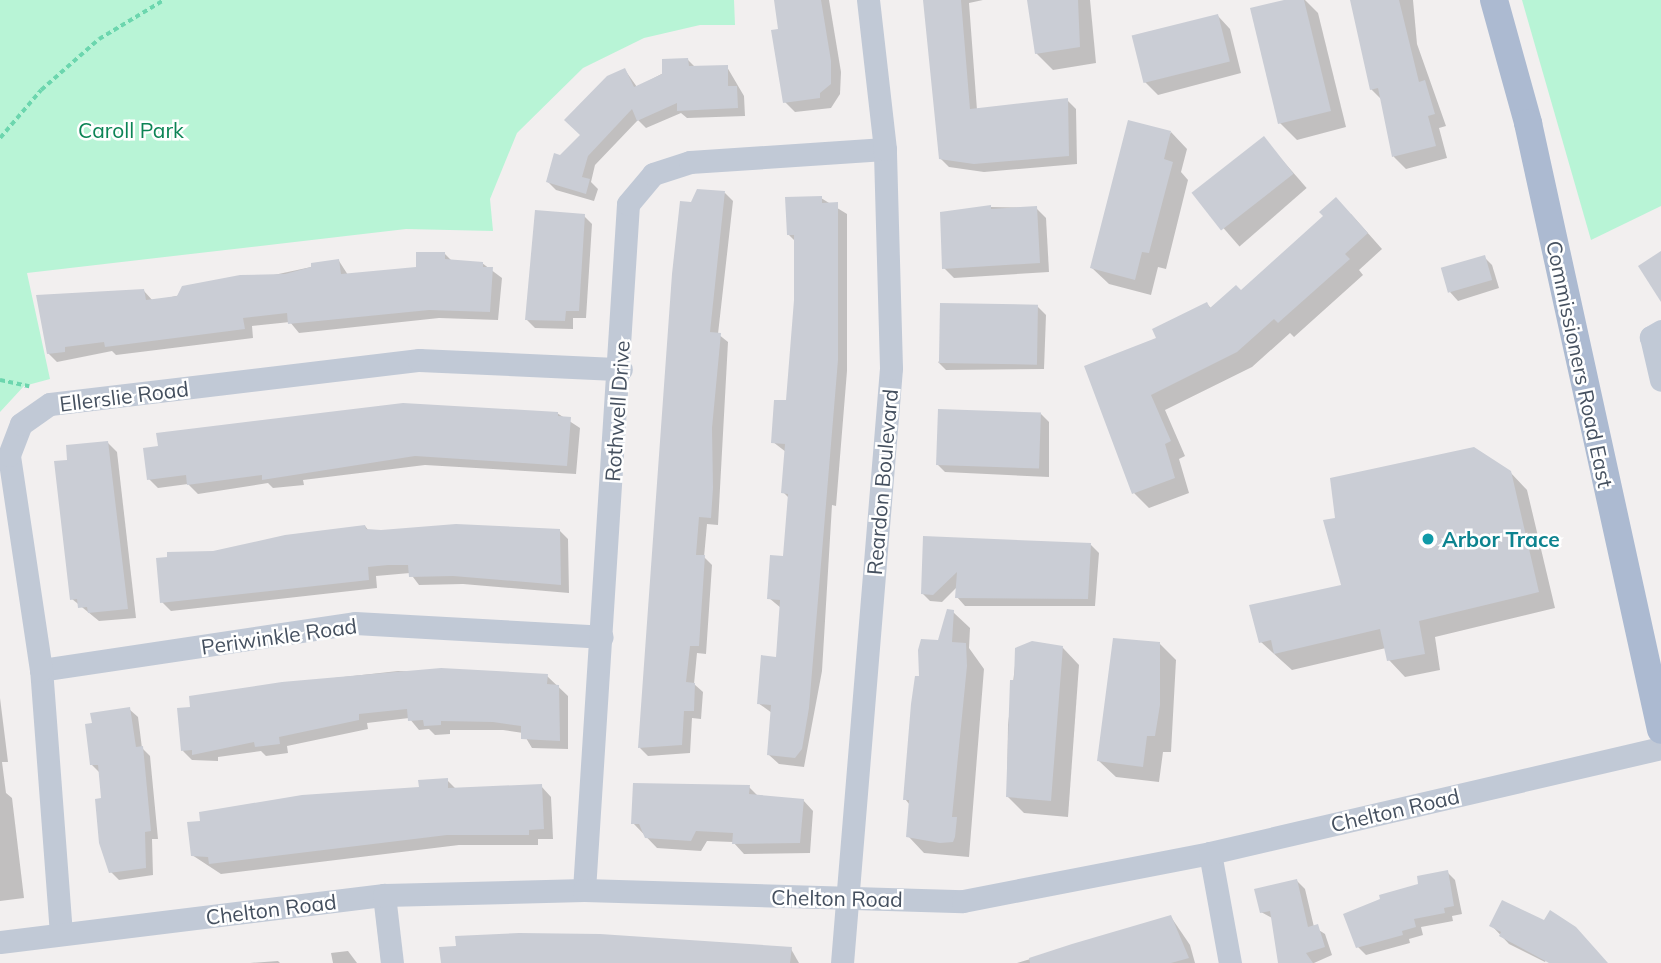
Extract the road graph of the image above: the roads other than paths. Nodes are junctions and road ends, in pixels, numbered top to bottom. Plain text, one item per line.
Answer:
1 (868, 0) edge
2 (1494, 0) edge
3 (885, 149) junction
4 (1661, 331) edge
5 (621, 369) junction
6 (1661, 380) edge
7 (602, 637) junction
8 (41, 670) junction
9 (1661, 730) edge
10 (1661, 748) edge
11 (1210, 853) junction
12 (584, 890) junction
13 (384, 895) junction
14 (848, 899) junction
15 (61, 934) junction
16 (0, 942) edge
17 (392, 963) edge
18 (842, 963) edge
19 (1230, 963) edge

1 - 3 street, Reardon Boulevard
2 - 9 main road, Commissioners Road East
3 - 5 street, Rothwell Drive
3 - 14 street, Reardon Boulevard
4 - 6 street
5 - 7 street, Rothwell Drive
5 - 8 street, Ellerslie Road
7 - 8 street, Periwinkle Road
7 - 12 street, Rothwell Drive
8 - 15 street, Ellerslie Road
10 - 11 street, Chelton Road
11 - 14 street, Chelton Road
11 - 19 street
12 - 13 street, Chelton Road
12 - 14 street, Chelton Road
13 - 15 street, Chelton Road
13 - 17 street
14 - 18 street, Reardon Boulevard
15 - 16 street, Chelton Road

